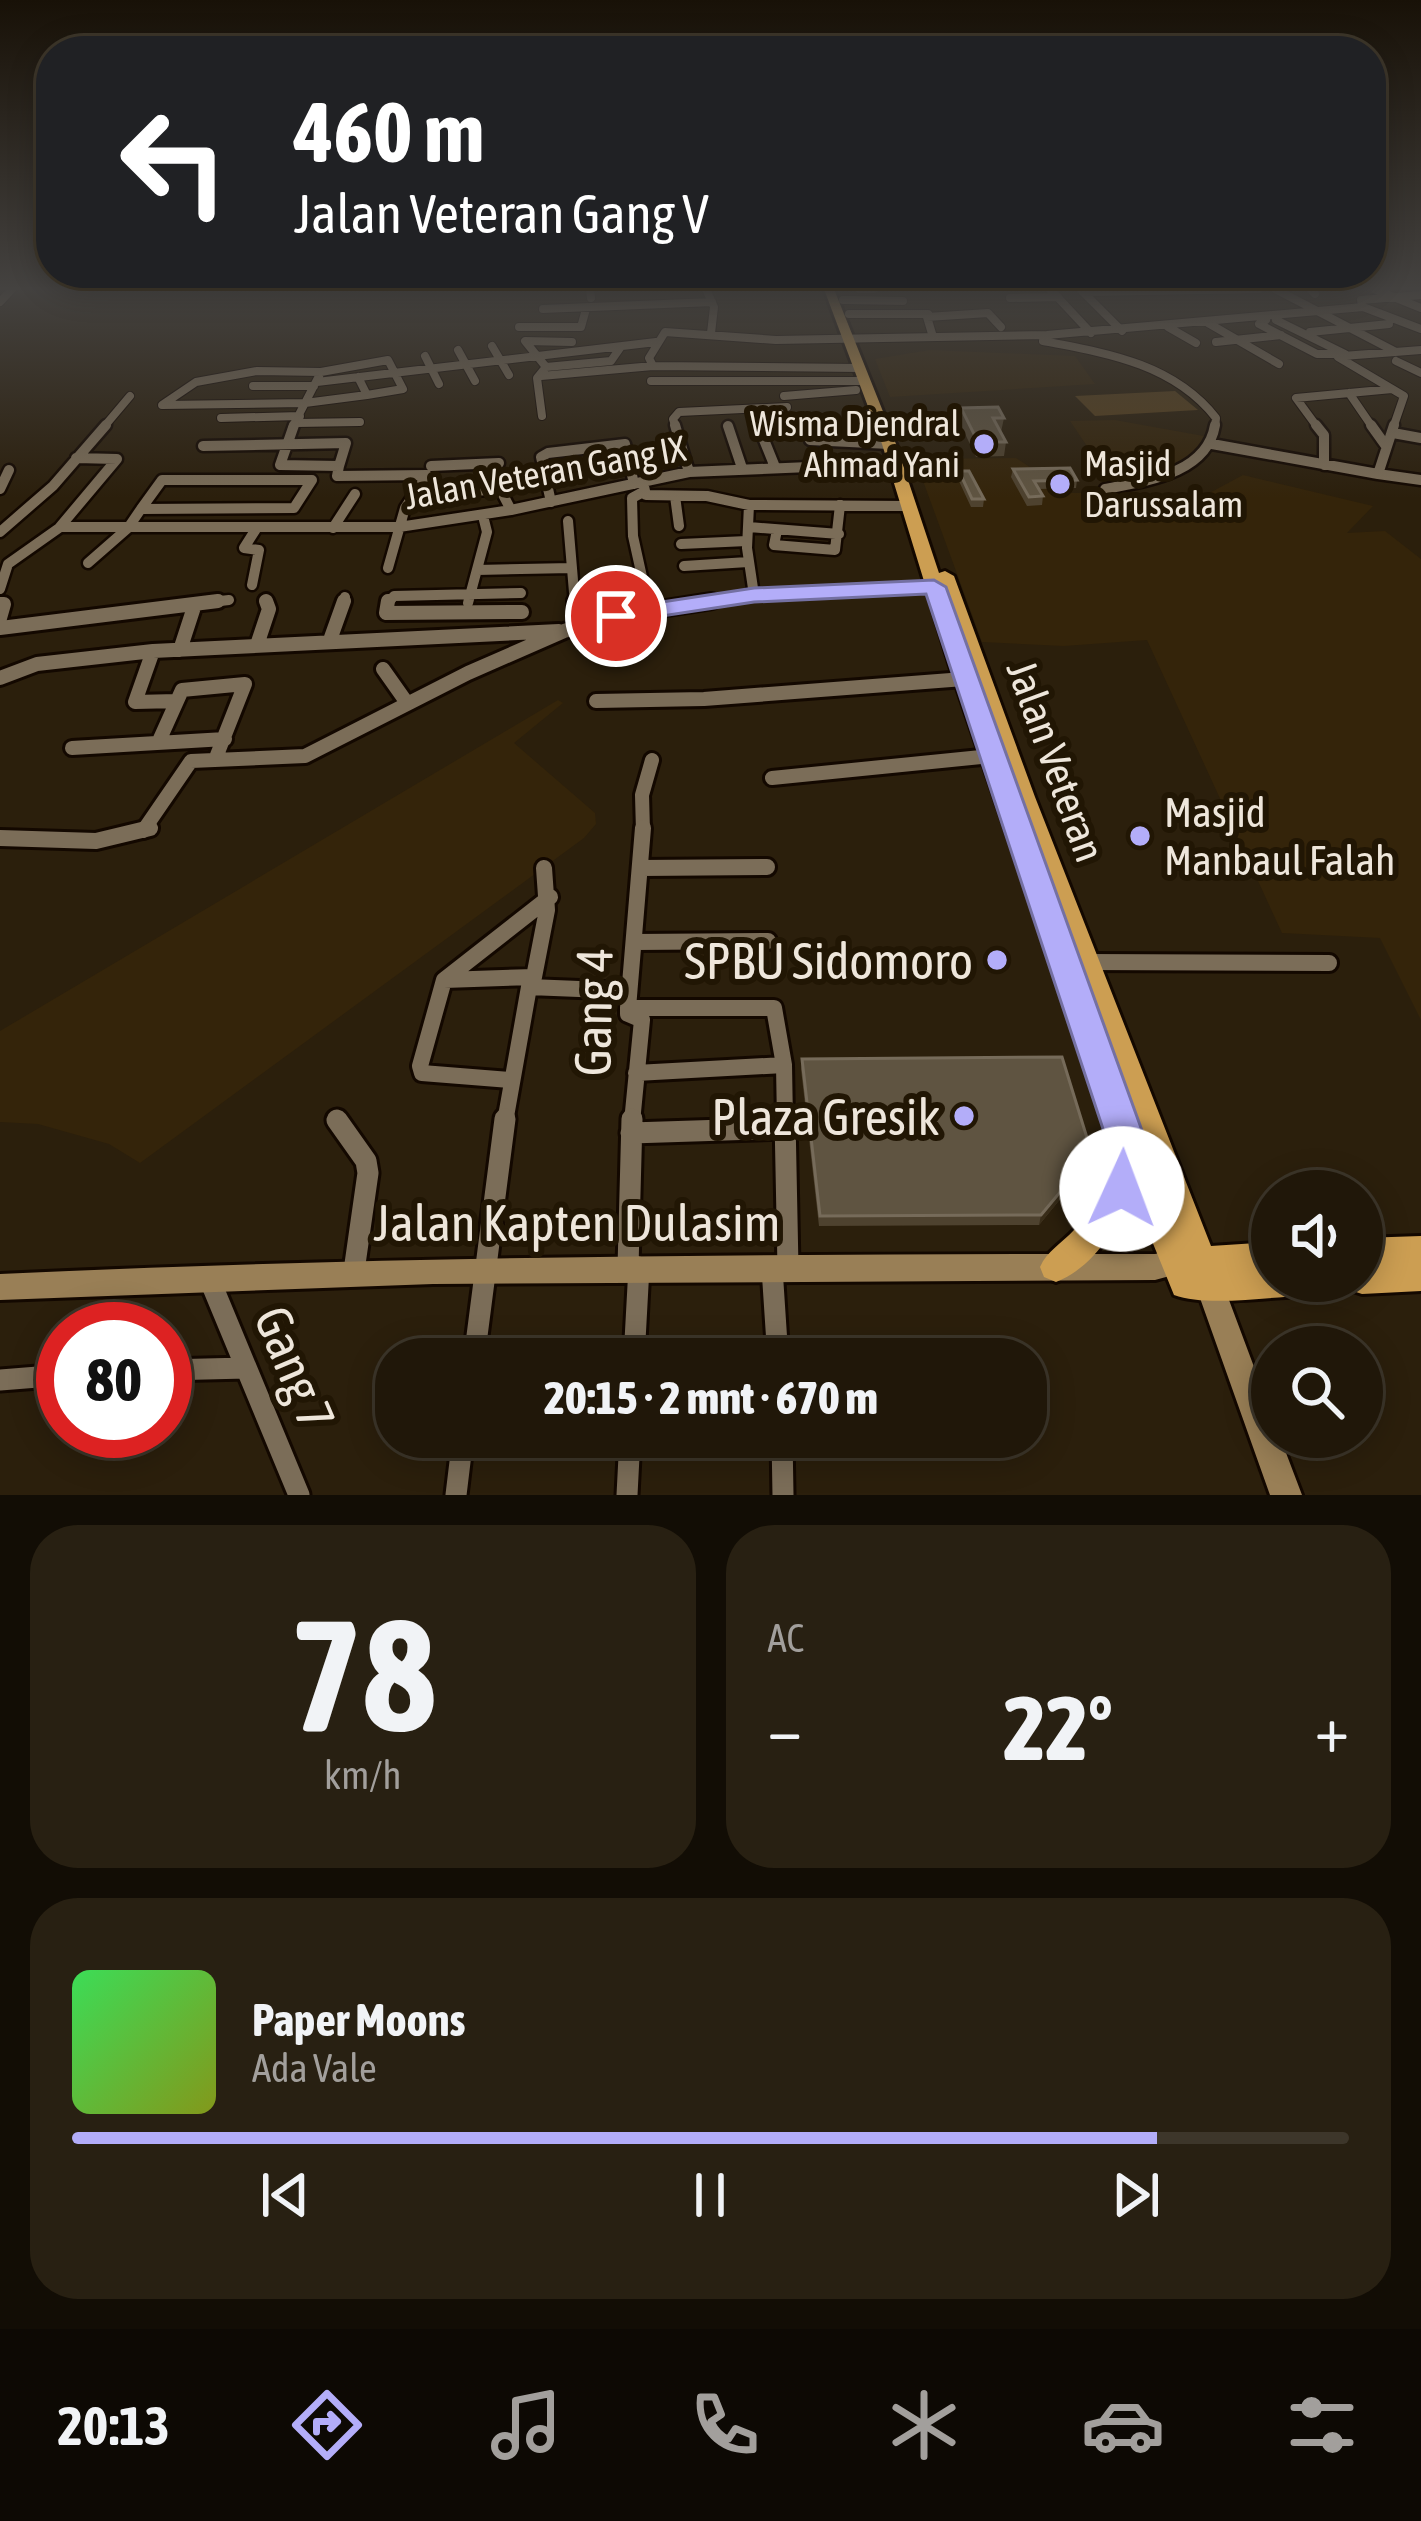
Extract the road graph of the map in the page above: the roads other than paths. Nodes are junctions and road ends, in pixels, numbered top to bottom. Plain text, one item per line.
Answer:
1 (426, 359) edge
2 (463, 359) edge
3 (500, 359) joint
4 (538, 359) edge
5 (613, 359) edge
6 (649, 359) edge
7 (859, 359) edge
8 (861, 359) edge
9 (1120, 359) edge
10 (1270, 359) edge
11 (1344, 359) joint
12 (1348, 359) edge
13 (466, 364) junction
14 (1279, 364) dead end
15 (653, 366) junction
16 (430, 367) junction
17 (396, 371) junction
18 (543, 372) junction
19 (509, 376) dead end
20 (358, 377) junction
21 (317, 380) junction
22 (864, 380) junction
23 (475, 381) dead end
24 (651, 381) dead end
25 (439, 384) dead end
26 (253, 386) dead end
27 (1392, 388) junction
28 (1348, 393) junction
29 (368, 395) junction
30 (130, 396) dead end
31 (1405, 399) junction
32 (1421, 400) edge
33 (306, 403) junction
34 (542, 416) dead end
35 (221, 418) dead end
36 (298, 419) junction
37 (758, 424) dead end
38 (728, 426) dead end
39 (1393, 433) junction
40 (1421, 438) edge
41 (810, 440) dead end
42 (346, 443) junction
43 (286, 444) junction
44 (889, 444) junction
45 (1212, 444) junction
46 (203, 446) dead end
47 (1386, 446) junction
48 (76, 458) junction
49 (499, 463) dead end
50 (1324, 465) junction
51 (339, 466) junction
52 (431, 466) junction
53 (775, 467) junction
54 (742, 468) junction
55 (9, 470) dead end
56 (689, 472) junction
57 (899, 474) junction
58 (1378, 474) junction
59 (1421, 480) edge
60 (640, 486) junction
61 (0, 489) edge
62 (1105, 489) dead end
63 (355, 494) dead end
64 (413, 496) junction
65 (675, 496) junction
66 (551, 502) junction
67 (749, 505) junction
68 (840, 505) junction
69 (909, 506) junction
70 (274, 508) junction
71 (141, 509) junction
72 (511, 510) junction
73 (482, 516) junction
74 (568, 521) dead end
75 (679, 526) dead end
76 (60, 527) junction
77 (128, 527) junction
78 (400, 527) junction
79 (333, 528) junction
80 (259, 529) junction
81 (0, 532) edge
82 (748, 534) junction
83 (681, 544) dead end
84 (0, 558) edge
85 (16, 558) junction
86 (748, 562) junction
87 (88, 563) dead end
88 (684, 566) dead end
89 (388, 568) dead end
90 (572, 568) junction
91 (477, 570) junction
92 (252, 584) dead end
93 (0, 589) edge
94 (521, 593) dead end
95 (470, 595) junction
96 (754, 595) junction
97 (345, 597) dead end
98 (229, 600) dead end
99 (266, 600) dead end
100 (0, 604) edge
101 (195, 604) junction
102 (649, 609) junction
103 (522, 612) dead end
104 (949, 612) junction
105 (465, 614) junction
106 (0, 618) edge
107 (0, 628) edge
108 (570, 629) junction
109 (459, 633) junction
110 (330, 640) junction
111 (257, 645) junction
112 (180, 650) junction
113 (153, 651) junction
114 (383, 668) dead end
115 (0, 678) edge
116 (964, 679) junction
117 (177, 701) junction
118 (596, 701) dead end
119 (407, 703) junction
120 (225, 739) junction
121 (159, 741) junction
122 (72, 748) dead end
123 (991, 756) junction
124 (215, 760) junction
125 (652, 760) dead end
126 (772, 778) dead end
127 (0, 838) edge
128 (767, 867) dead end
129 (544, 868) dead end
130 (641, 868) junction
131 (550, 897) junction
132 (768, 941) dead end
133 (635, 942) junction
134 (1086, 962) junction
135 (1329, 963) dead end
136 (443, 980) junction
137 (532, 982) junction
138 (629, 999) junction
139 (784, 1065) junction
140 (636, 1073) junction
141 (510, 1080) junction
142 (337, 1120) dead end
143 (787, 1128) junction
144 (631, 1133) junction
145 (1130, 1150) junction
146 (1421, 1250) edge
147 (1383, 1252) edge
148 (1251, 1261) edge
149 (634, 1267) junction
150 (780, 1267) junction
151 (1056, 1267) junction
152 (486, 1270) junction
153 (354, 1271) junction
154 (1186, 1272) junction
155 (208, 1276) junction
156 (1421, 1276) edge
157 (1251, 1277) edge
158 (1383, 1278) edge
159 (0, 1287) edge
160 (477, 1338) edge
161 (634, 1338) edge
162 (778, 1338) edge
163 (247, 1368) junction
164 (192, 1369) edge
165 (36, 1377) edge
166 (0, 1380) edge
167 (460, 1458) edge
168 (629, 1458) edge
169 (782, 1458) edge
170 (299, 1495) edge
171 (456, 1495) edge
172 (627, 1495) edge
173 (783, 1495) edge
174 (1286, 1495) edge

1 - 16 street
2 - 13 street
3 - 13 street
3 - 19 street
4 - 18 street
5 - 18 street
6 - 15 street
7 - 22 highway, Jalan Veteran
8 - 104 highway, Jalan Veteran
9 - 45 street
10 - 14 street
11 - 12 street
11 - 27 street
13 - 16 street
13 - 23 street
15 - 18 street
15 - 22 street
16 - 17 street
16 - 25 street
17 - 20 street
17 - 21 street
17 - 29 street
18 - 34 street
20 - 21 street
20 - 29 street
21 - 26 street
21 - 33 street
21 - 33 street
22 - 24 street
22 - 44 highway, Jalan Veteran
22 - 56 street
27 - 28 street
27 - 31 street
28 - 47 street
28 - 50 street
29 - 33 street
30 - 48 street
31 - 32 street
31 - 39 street
33 - 36 street
35 - 36 street
36 - 42 street
36 - 43 street
37 - 53 street
38 - 54 street
39 - 40 street
39 - 47 street
41 - 44 street
42 - 43 street
42 - 51 street
43 - 46 street
43 - 51 street
44 - 57 highway, Jalan Veteran
45 - 50 street
45 - 62 street
47 - 58 street
48 - 76 street
48 - 81 street
49 - 52 street
50 - 58 street
51 - 52 street
52 - 64 street
53 - 54 street, Jalan Veteran Gang IX
53 - 57 street, Jalan Veteran Gang IX
54 - 56 street, Jalan Veteran Gang IX
55 - 61 street
56 - 60 street, Jalan Veteran Gang IX
57 - 69 highway, Jalan Veteran
58 - 59 street
60 - 65 street
60 - 66 street, Jalan Veteran Gang IX
60 - 66 street
60 - 102 street
63 - 79 street
64 - 72 street
64 - 78 street
65 - 67 street
65 - 75 street
66 - 72 street, Jalan Veteran Gang IX
67 - 68 street
67 - 82 street
68 - 69 street
68 - 82 street
69 - 104 highway, Jalan Veteran
70 - 71 street
70 - 71 street
70 - 80 street
71 - 77 street
72 - 73 street, Jalan Veteran Gang IX
73 - 78 street, Jalan Veteran Gang IX
73 - 91 street
74 - 90 street
76 - 77 street, Jalan Veteran Gang IX
76 - 85 street
77 - 80 street, Jalan Veteran Gang IX
77 - 87 street
78 - 79 street, Jalan Veteran Gang IX
78 - 89 street
79 - 80 street, Jalan Veteran Gang IX
80 - 92 street
82 - 83 street
82 - 86 street
84 - 85 street
85 - 93 street
86 - 88 street
86 - 96 street
90 - 91 street
90 - 108 street
91 - 95 street
94 - 95 street
95 - 105 street
95 - 105 street
96 - 102 street
96 - 104 street
97 - 110 street
98 - 101 street
99 - 111 street
100 - 106 street
101 - 107 street
101 - 112 street
102 - 108 street
103 - 105 street
104 - 116 highway, Jalan Veteran
104 - 134 highway, Jalan Veteran
105 - 109 street
108 - 109 street
108 - 119 street
109 - 110 street
110 - 111 street
111 - 112 street
112 - 113 street
113 - 115 street
113 - 117 street
114 - 119 street
116 - 118 street
116 - 123 highway, Jalan Veteran
117 - 120 street
117 - 121 street
119 - 124 street
120 - 121 street
120 - 124 street
121 - 122 street
123 - 126 street
123 - 145 highway, Jalan Veteran
124 - 127 street
125 - 130 street, Gang 4
128 - 130 street
129 - 131 street
130 - 133 street, Gang 4
131 - 136 street
131 - 137 street
132 - 133 street
133 - 138 street, Gang 4
134 - 135 street
134 - 154 highway, Jalan Veteran
136 - 137 street
136 - 141 street
137 - 138 street
137 - 141 street
138 - 139 street
138 - 140 street, Gang 4
139 - 140 street
139 - 143 street
140 - 144 street, Gang 4
141 - 152 street
142 - 153 street
143 - 144 street
143 - 150 street
144 - 149 street, Gang 4
145 - 151 highway
145 - 154 highway, Jalan Veteran
146 - 147 highway
148 - 154 highway
149 - 150 main road, Jalan Kapten Dulasim
149 - 152 main road, Jalan Kapten Dulasim
149 - 161 street, Gang 4
150 - 151 main road, Jalan Kapten Dulasim
150 - 162 street
151 - 154 main road, Jalan Kapten Dulasim
152 - 153 main road, Jalan Kapten Dulasim
152 - 160 street
153 - 155 main road, Jalan Kapten Dulasim
154 - 157 highway
154 - 174 main road
155 - 159 main road, Jalan Kapten Dulasim
155 - 163 street, Gang 7
156 - 158 highway
163 - 164 street
163 - 170 street, Gang 7
165 - 166 street
167 - 171 street
168 - 172 street
169 - 173 street

